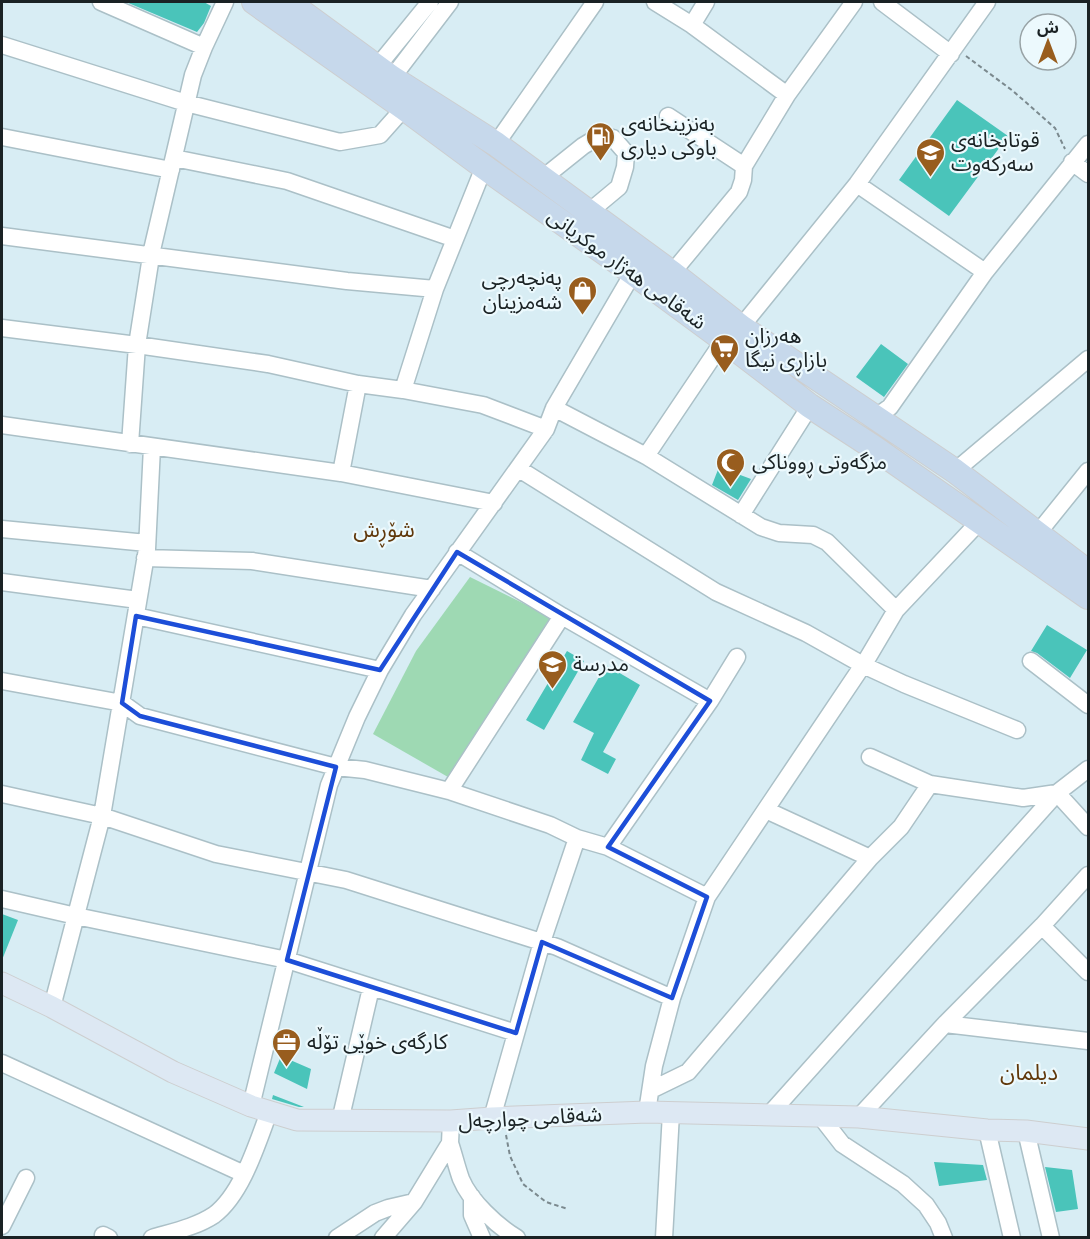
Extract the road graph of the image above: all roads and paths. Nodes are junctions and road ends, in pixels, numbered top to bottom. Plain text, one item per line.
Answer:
1 (101, 2) edge
2 (225, 2) edge
3 (254, 2) edge
4 (288, 2) edge
5 (430, 2) edge
6 (450, 2) edge
7 (594, 2) edge
8 (655, 2) edge
9 (706, 2) edge
10 (854, 2) edge
11 (882, 2) edge
12 (987, 2) edge
13 (692, 25) junction
14 (2, 45) edge
15 (204, 47) junction
16 (953, 51) junction
17 (384, 73) junction
18 (787, 95) junction
19 (186, 103) junction
20 (404, 108) junction
21 (668, 116) dead end
22 (2, 137) edge
23 (496, 144) junction
24 (1089, 144) edge
25 (1072, 162) junction
26 (172, 164) junction
27 (744, 166) junction
28 (484, 167) junction
29 (1089, 174) edge
30 (543, 178) junction
31 (857, 184) junction
32 (589, 212) junction
33 (2, 236) edge
34 (455, 239) junction
35 (151, 256) junction
36 (985, 272) junction
37 (633, 273) junction
38 (672, 273) junction
39 (435, 289) junction
40 (2, 328) edge
41 (733, 333) junction
42 (137, 345) junction
43 (1089, 359) edge
44 (358, 384) junction
45 (403, 390) junction
46 (810, 406) junction
47 (554, 408) junction
48 (876, 417) junction
49 (2, 425) edge
50 (546, 429) junction
51 (130, 444) junction
52 (152, 447) junction
53 (646, 456) junction
54 (519, 469) junction
55 (955, 471) junction
56 (1089, 471) edge
57 (341, 473) junction
58 (494, 503) junction
59 (741, 515) junction
60 (980, 521) junction
61 (2, 528) edge
62 (1043, 547) junction
63 (146, 550) junction
64 (457, 552) junction
65 (1082, 580) edge
66 (2, 582) edge
67 (432, 589) junction
68 (137, 608) junction
69 (896, 610) junction
70 (562, 616) junction
71 (736, 657) dead end
72 (1031, 661) dead end
73 (862, 665) junction
74 (380, 670) junction
75 (2, 681) edge
76 (710, 701) junction
77 (122, 703) junction
78 (1089, 705) edge
79 (1017, 730) dead end
80 (870, 757) dead end
81 (336, 767) junction
82 (1089, 769) edge
83 (930, 784) junction
84 (449, 791) junction
85 (1057, 793) junction
86 (2, 794) edge
87 (766, 810) junction
88 (102, 816) junction
89 (1089, 827) edge
90 (577, 838) junction
91 (608, 847) junction
92 (870, 858) junction
93 (308, 873) junction
94 (1089, 875) edge
95 (707, 897) junction
96 (2, 899) edge
97 (76, 916) junction
98 (1042, 926) junction
99 (542, 942) junction
100 (287, 960) junction
101 (1089, 972) edge
102 (2, 983) edge
103 (371, 988) junction
104 (672, 998) junction
105 (52, 1007) junction
106 (945, 1024) junction
107 (516, 1033) junction
108 (1089, 1041) edge
109 (2, 1063) edge
110 (651, 1090) junction
111 (260, 1109) junction
112 (647, 1112) junction
113 (671, 1113) junction
114 (768, 1116) junction
115 (821, 1117) junction
116 (860, 1117) junction
117 (497, 1118) junction
118 (340, 1121) junction
119 (450, 1121) junction
120 (987, 1130) junction
121 (1026, 1131) junction
122 (1089, 1139) edge
123 (450, 1143) junction
124 (244, 1174) junction
125 (26, 1178) dead end
126 (472, 1197) junction
127 (414, 1202) junction
128 (568, 1209) dead end
129 (2, 1226) edge
130 (152, 1238) edge
131 (337, 1238) edge
132 (382, 1238) edge
133 (482, 1238) edge
134 (517, 1238) edge
135 (664, 1238) edge
136 (944, 1238) edge
137 (1012, 1238) edge
138 (1051, 1238) edge

1 - 15 street
2 - 15 street
3 - 20 highway, شەقامی ھەژار موکریانی
4 - 17 highway, شەقامی ھەژار موکریانی
5 - 17 street
6 - 17 street
7 - 23 street
8 - 13 street
9 - 13 street
10 - 18 street
11 - 16 street
12 - 16 street
13 - 18 street
14 - 19 street
15 - 19 street
16 - 25 path
16 - 31 street
17 - 23 highway, شەقامی ھەژار موکریانی
18 - 27 street
19 - 20 street
19 - 26 street
20 - 28 highway, شەقامی ھەژار موکریانی
21 - 27 street
22 - 26 street
23 - 30 highway, شەقامی ھەژار موکریانی
24 - 25 street
25 - 29 street
25 - 36 street
26 - 34 street
26 - 35 street
27 - 38 street
28 - 34 street
28 - 37 highway, شەقامی ھەژار موکریانی
30 - 32 highway, شەقامی ھەژار موکریانی
30 - 32 street
31 - 36 street
31 - 41 street
32 - 38 highway, شەقامی ھەژار موکریانی
33 - 35 street
34 - 39 street
35 - 39 street
35 - 42 street
36 - 48 street
37 - 41 highway, شەقامی ھەژار موکریانی
37 - 47 street
38 - 41 highway, شەقامی ھەژار موکریانی
39 - 45 street
40 - 42 street
41 - 46 highway, شەقامی ھەژار موکریانی
41 - 48 highway, شەقامی ھەژار موکریانی
41 - 53 street
42 - 44 street
42 - 51 street
43 - 55 street
44 - 45 street
44 - 57 street
45 - 50 street
46 - 59 street
46 - 60 highway, شەقامی ھەژار موکریانی
47 - 50 street
47 - 53 street
48 - 55 highway, شەقامی ھەژار موکریانی
49 - 51 street
50 - 54 street
51 - 52 street
52 - 57 street
52 - 63 street
53 - 59 street
54 - 58 street
54 - 73 street
55 - 62 highway, شەقامی ھەژار موکریانی
56 - 62 street
57 - 58 street
58 - 64 street
59 - 69 street
60 - 62 highway, شەقامی ھەژار موکریانی
60 - 69 street
61 - 63 street
62 - 65 highway, شەقامی ھەژار موکریانی
63 - 67 street
63 - 68 street
64 - 67 street
64 - 70 street
66 - 68 street
67 - 74 street
68 - 74 street
68 - 77 street
69 - 73 street
70 - 76 street
70 - 84 street
71 - 76 street
72 - 78 street
73 - 79 street
73 - 87 street
74 - 81 street
75 - 77 street
76 - 91 street
77 - 81 street
77 - 88 street
80 - 83 street
81 - 84 street
81 - 93 street
82 - 85 street
83 - 85 street
83 - 92 street
84 - 90 street
85 - 89 street
85 - 114 street
86 - 88 street
87 - 92 street
87 - 95 street
88 - 93 street
88 - 97 street
90 - 91 street
90 - 99 street
91 - 95 street
92 - 110 street
93 - 99 street
93 - 100 street
94 - 98 street
95 - 104 street
96 - 97 street
97 - 100 street
97 - 105 street
98 - 101 street
98 - 106 street
99 - 104 street
99 - 107 street
100 - 103 street
100 - 111 street
102 - 105 main road, شەقامی چوارچەل
103 - 107 street
103 - 118 street
104 - 110 street
105 - 111 main road, شەقامی چوارچەل
106 - 108 street
106 - 116 street
107 - 117 street
109 - 124 street
110 - 112 street
111 - 118 main road, شەقامی چوارچەل
111 - 124 street
112 - 113 main road, شەقامی چوارچەل
112 - 117 main road, شەقامی چوارچەل
113 - 114 main road, شەقامی چوارچەل
113 - 135 street
114 - 115 main road, شەقامی چوارچەل
115 - 116 main road, شەقامی چوارچەل
115 - 136 street
116 - 120 main road, شەقامی چوارچەل
117 - 119 main road, شەقامی چوارچەل
117 - 128 path
118 - 119 main road, شەقامی چوارچەل
119 - 123 street
120 - 121 main road, شەقامی چوارچەل
120 - 137 street
121 - 122 main road, شەقامی چوارچەل
121 - 138 street
123 - 126 street
123 - 127 street
124 - 130 street
125 - 129 street
126 - 133 street
126 - 134 street
127 - 131 street
127 - 132 street

